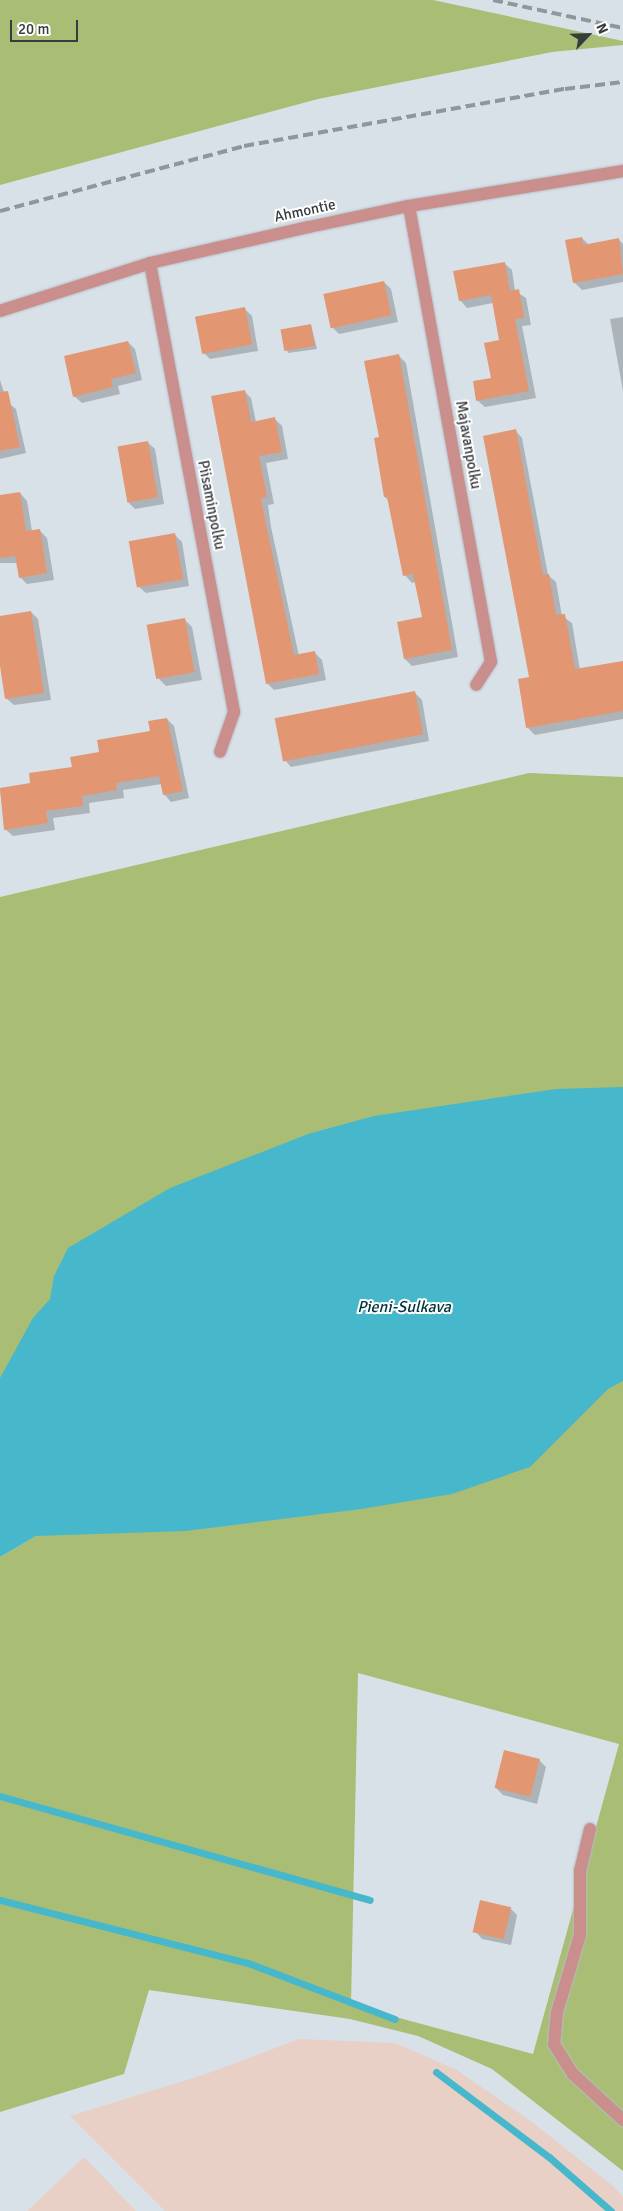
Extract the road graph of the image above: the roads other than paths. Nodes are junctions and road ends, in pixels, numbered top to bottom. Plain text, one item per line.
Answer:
1 (623, 171) edge
2 (409, 206) junction
3 (150, 263) junction
4 (0, 311) edge
5 (476, 685) dead end
6 (220, 752) dead end
7 (590, 1830) dead end
8 (623, 2120) edge

1 - 2 street, Ahmontie
2 - 3 street, Ahmontie
2 - 5 street, Majavanpolku
3 - 4 street, Ahmontie
3 - 6 street, Piisaminpolku
7 - 8 street

